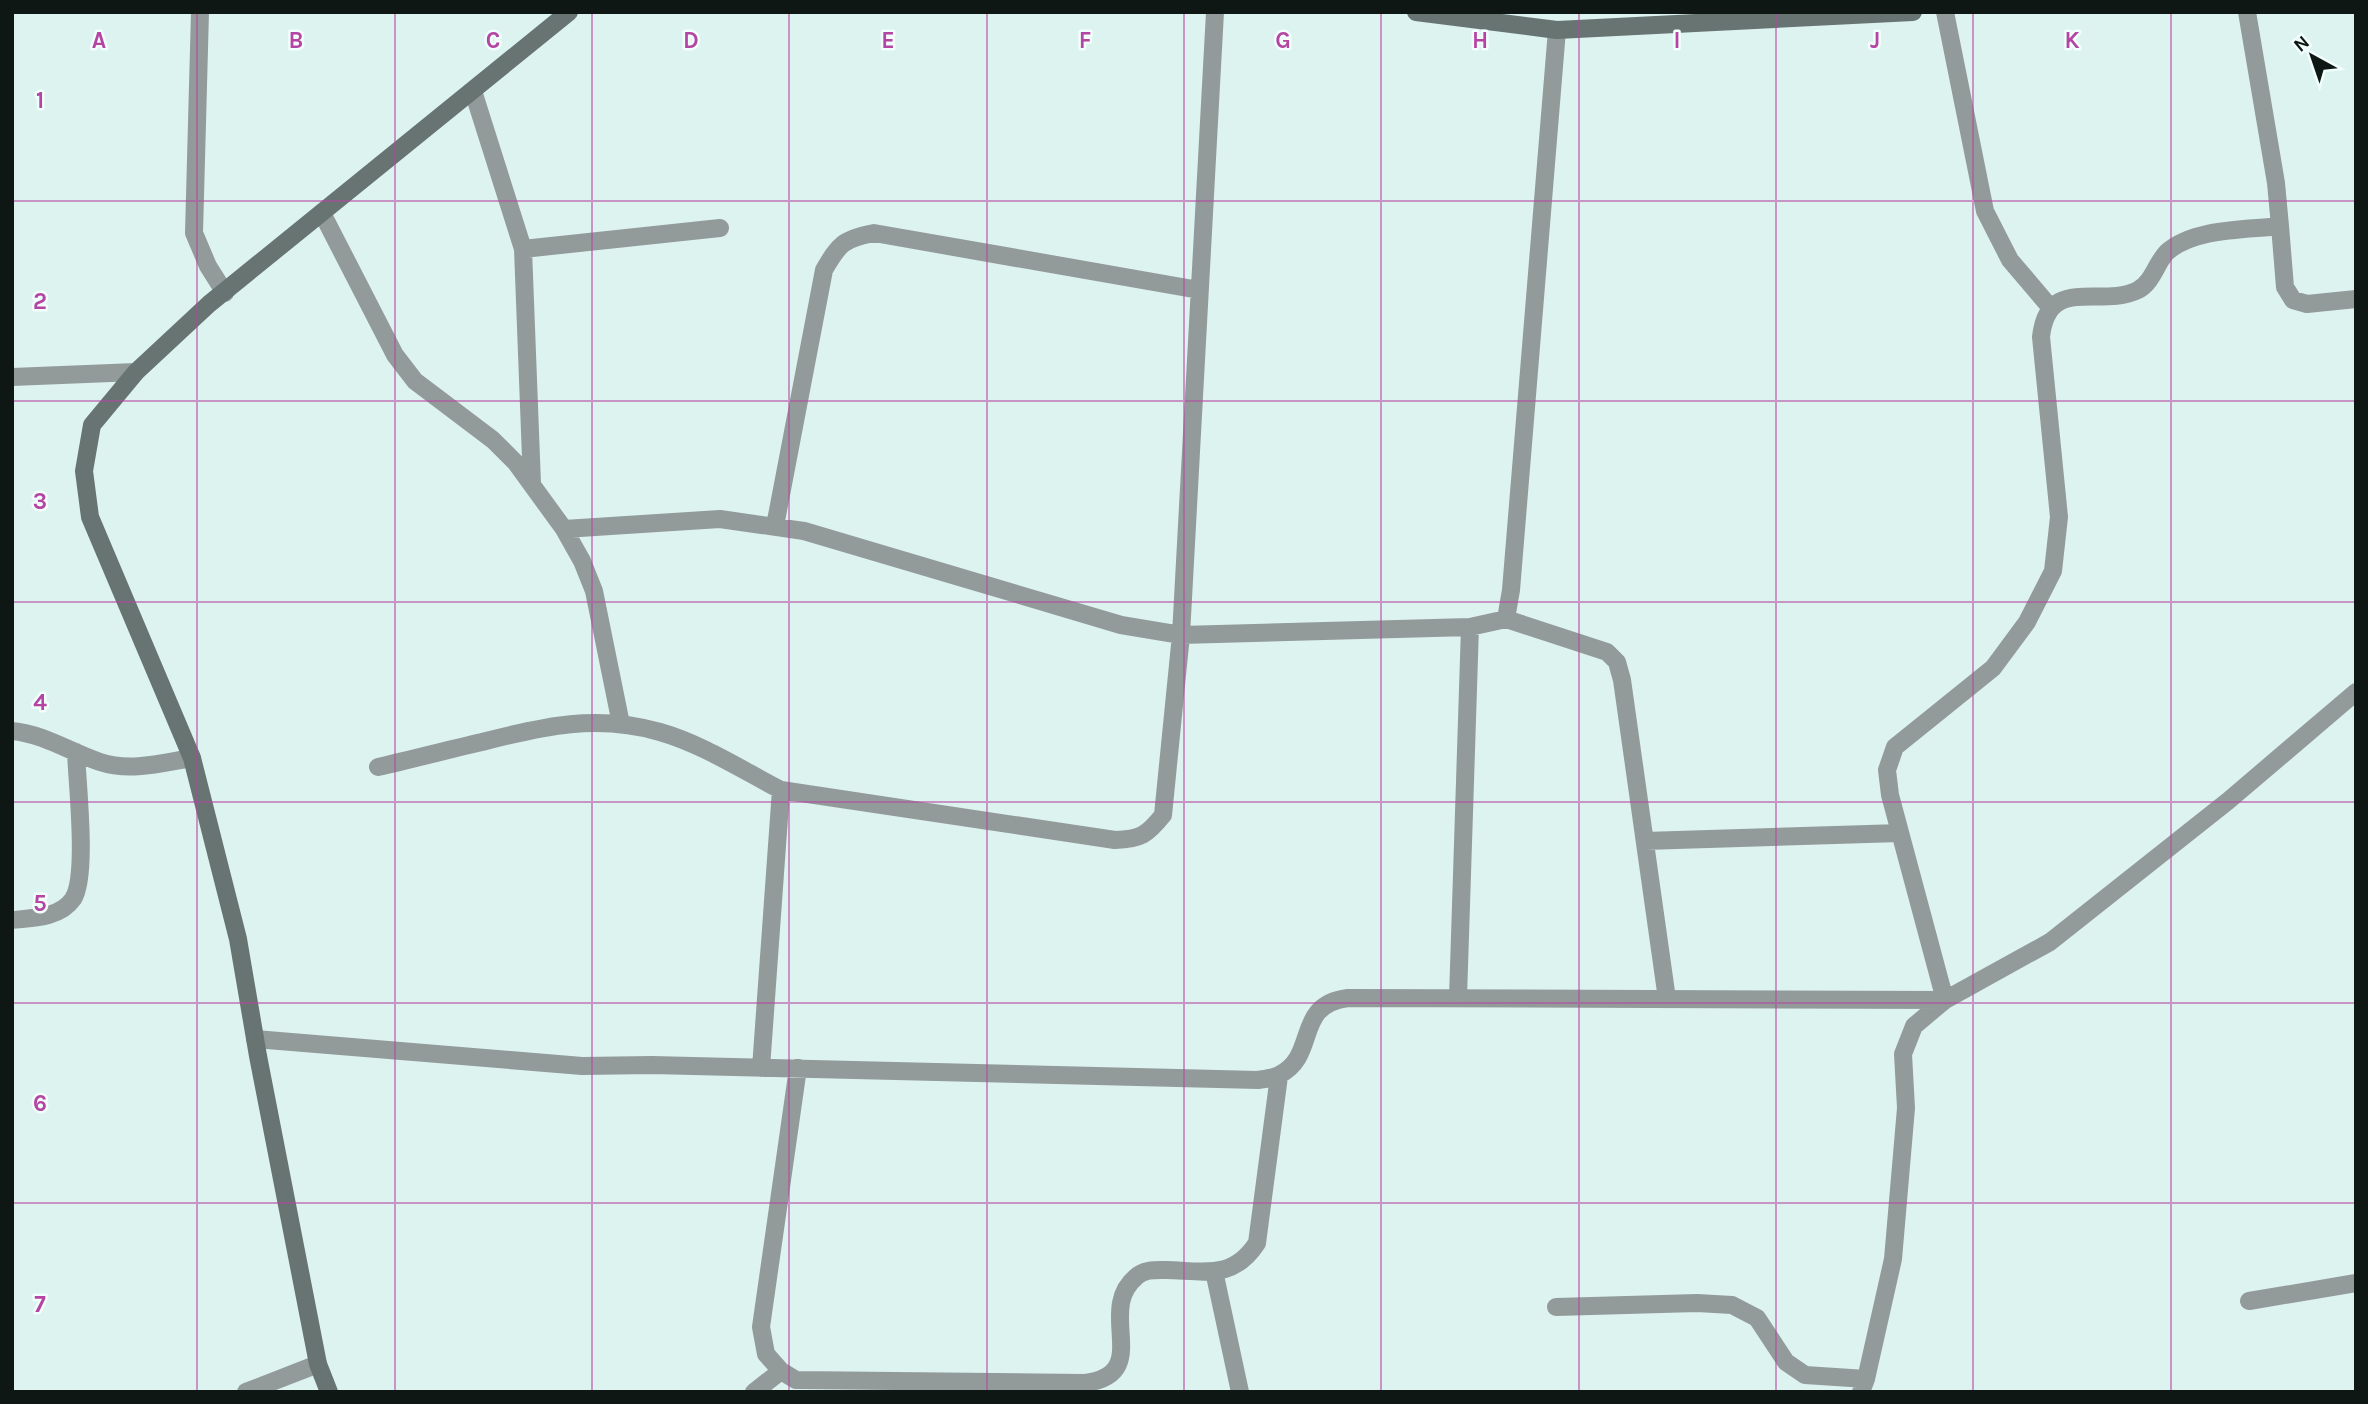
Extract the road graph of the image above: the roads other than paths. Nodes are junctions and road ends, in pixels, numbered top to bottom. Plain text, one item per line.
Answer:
1 (200, 12) edge
2 (569, 12) edge
3 (1215, 12) edge
4 (1416, 12) edge
5 (1913, 12) edge
6 (1945, 12) edge
7 (2247, 12) edge
8 (1441, 14) edge
9 (1771, 16) edge
10 (1557, 30) junction
11 (473, 91) junction
12 (322, 213) junction
13 (2280, 226) junction
14 (720, 228) dead end
15 (523, 248) junction
16 (1199, 290) junction
17 (225, 293) junction
18 (2356, 299) edge
19 (2050, 307) junction
20 (136, 372) junction
21 (12, 377) edge
22 (532, 484) junction
23 (775, 526) junction
24 (564, 529) junction
25 (1506, 619) junction
26 (1470, 627) junction
27 (1181, 635) junction
28 (2356, 692) edge
29 (621, 723) junction
30 (12, 731) edge
31 (76, 752) junction
32 (192, 758) junction
33 (378, 768) dead end
34 (781, 790) junction
35 (1900, 834) junction
36 (1645, 841) junction
37 (12, 920) edge
38 (1458, 998) junction
39 (1667, 999) junction
40 (1945, 1000) junction
41 (255, 1039) junction
42 (761, 1068) junction
43 (798, 1068) junction
44 (1279, 1076) junction
45 (1214, 1271) junction
46 (2356, 1283) edge
47 (2249, 1301) dead end
48 (1556, 1307) dead end
49 (318, 1364) junction
50 (781, 1371) junction
51 (1864, 1386) edge
52 (882, 1387) edge
53 (246, 1392) edge
54 (329, 1392) edge
55 (754, 1392) edge
56 (1240, 1392) edge

1 - 17 street
2 - 11 street
3 - 16 street
4 - 8 street
5 - 9 street
6 - 19 street
7 - 13 street
8 - 10 street
9 - 10 street
10 - 25 street
11 - 12 street
11 - 15 street
12 - 17 street
12 - 22 street
13 - 18 street
13 - 19 street
14 - 15 street
15 - 22 street
16 - 23 street
16 - 27 street
17 - 20 street
19 - 35 street
20 - 21 street
20 - 32 street
22 - 24 street
23 - 24 street
23 - 27 street
24 - 29 street
25 - 26 street
25 - 36 street
26 - 27 street
26 - 38 street
27 - 34 street
28 - 40 street
29 - 33 street
29 - 34 street
30 - 31 street
31 - 32 street
31 - 37 street
32 - 41 street
34 - 42 street
35 - 36 street
35 - 40 street
36 - 39 street
38 - 39 street
38 - 44 street
39 - 40 street
40 - 51 street
41 - 42 street
41 - 49 street
42 - 43 street
43 - 44 street
43 - 50 street
44 - 45 street
45 - 52 street
45 - 56 street
46 - 47 street
48 - 51 street
49 - 53 street
49 - 54 street
50 - 52 street
50 - 55 street

